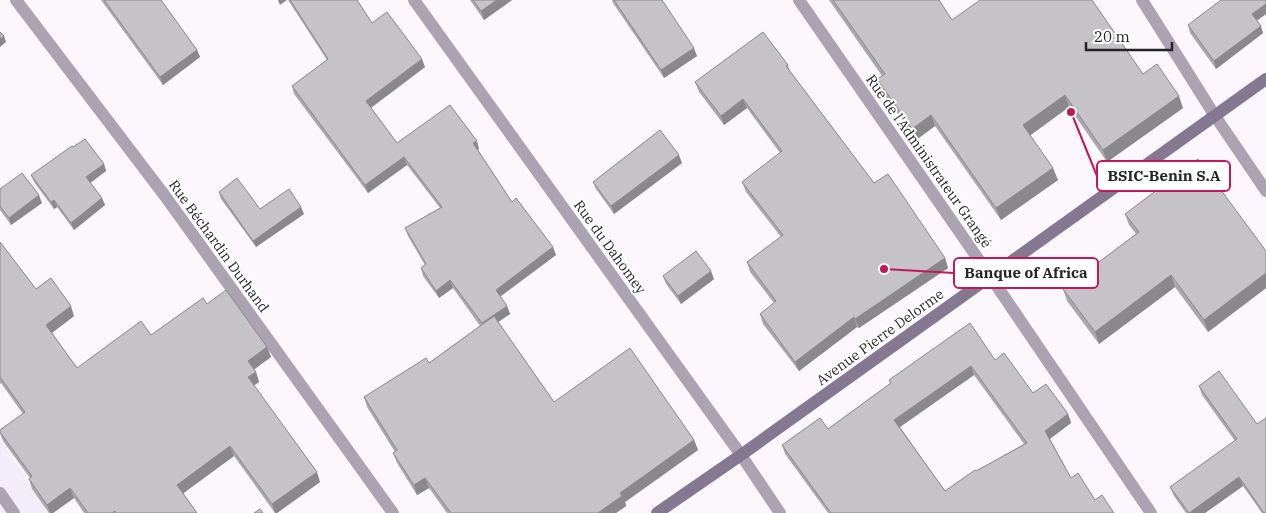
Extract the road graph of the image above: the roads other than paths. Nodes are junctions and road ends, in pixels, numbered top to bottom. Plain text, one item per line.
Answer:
1 (16, 0) edge
2 (414, 0) edge
3 (799, 0) edge
4 (1142, 0) edge
5 (1266, 79) edge
6 (1215, 116) junction
7 (1266, 190) edge
8 (990, 276) junction
9 (742, 455) junction
10 (0, 493) edge
11 (14, 513) edge
12 (393, 513) edge
13 (657, 513) edge
14 (780, 513) edge
15 (1151, 513) edge

1 - 12 street, Rue Béchardin Durhand
2 - 9 street, Rue du Dahomey
3 - 8 street, Rue de l'Administrateur Grangé
4 - 6 street
5 - 6 main road, Avenue Pierre Delorme
6 - 7 street
6 - 8 main road, Avenue Pierre Delorme
8 - 9 main road, Avenue Pierre Delorme
8 - 15 street, Rue de l'Administrateur Grangé
9 - 13 main road, Avenue Pierre Delorme
9 - 14 street, Rue du Dahomey
10 - 11 street

